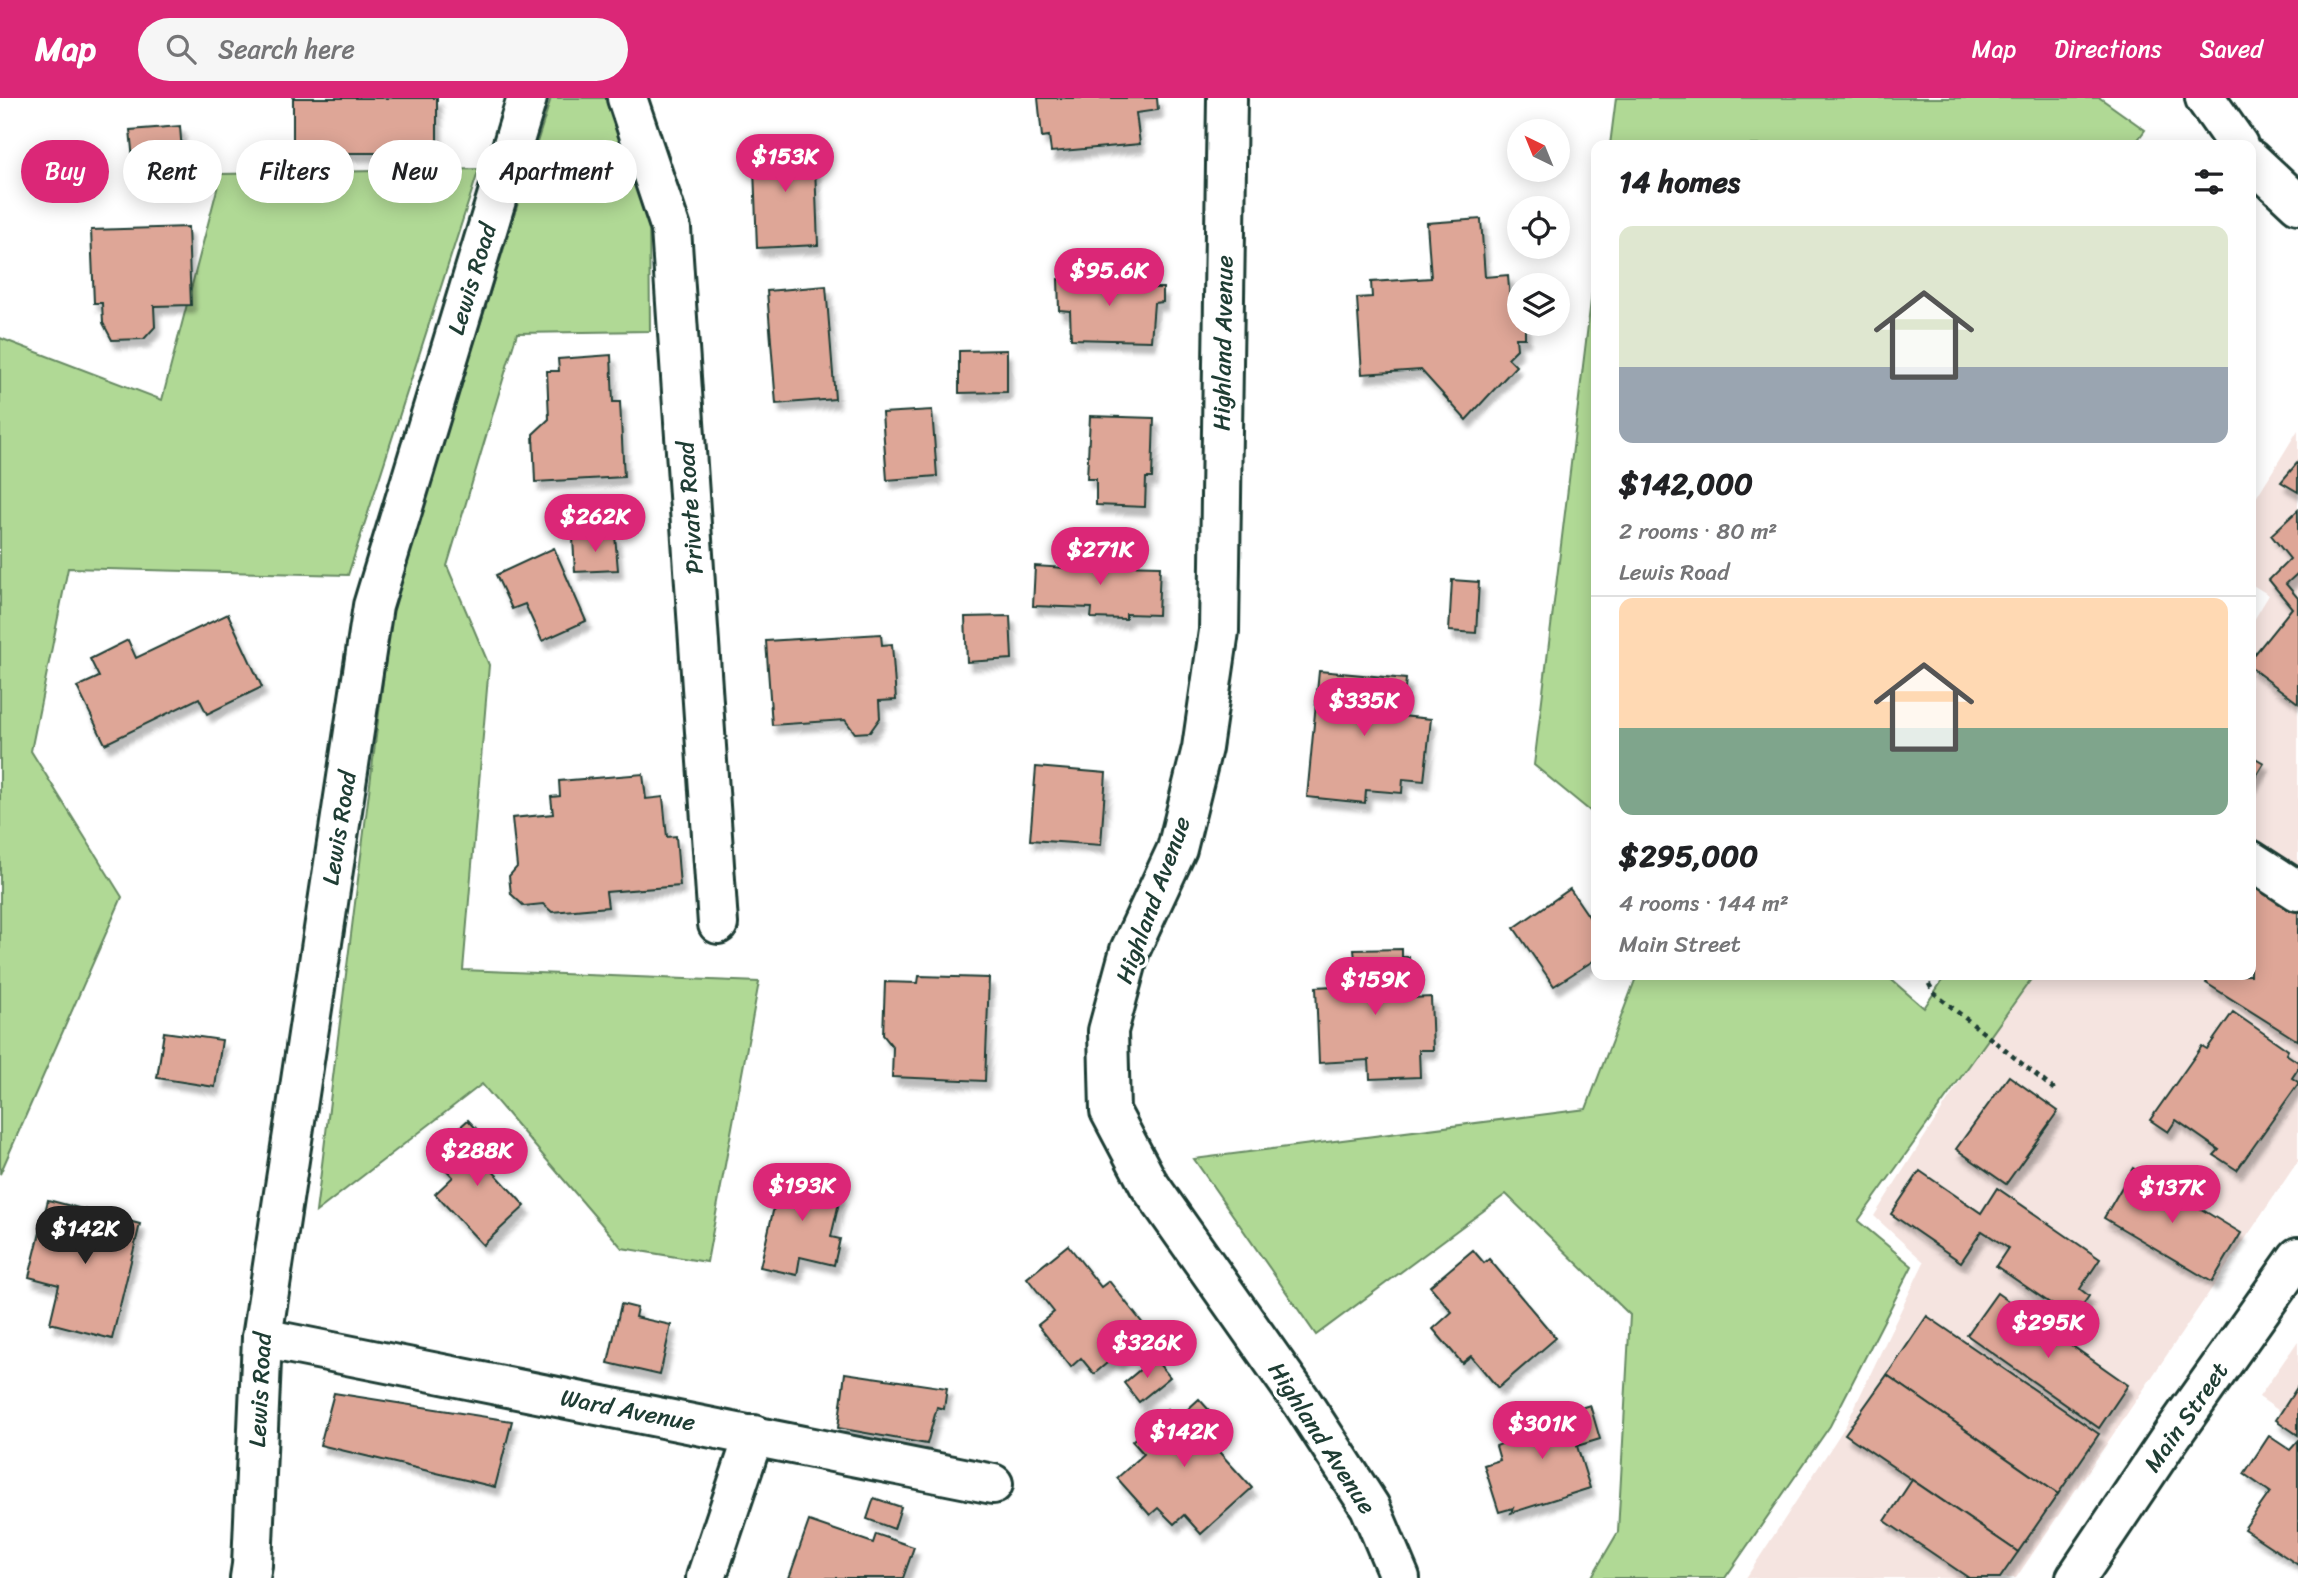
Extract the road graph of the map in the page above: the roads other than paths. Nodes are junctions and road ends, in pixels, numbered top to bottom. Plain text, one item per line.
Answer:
1 (527, 98) edge
2 (627, 98) edge
3 (1227, 98) edge
4 (2205, 98) edge
5 (2234, 140) edge
6 (2256, 165) edge
7 (2298, 204) edge
8 (2256, 864) edge
9 (2298, 891) edge
10 (718, 924) dead end
11 (2298, 1257) edge
12 (262, 1338) junction
13 (754, 1435) junction
14 (993, 1484) dead end
15 (250, 1578) edge
16 (706, 1578) edge
17 (1399, 1578) edge
18 (2076, 1578) edge

1 - 12 street, Lewis Road
2 - 10 street, Private Road
3 - 17 street, Highland Avenue
4 - 5 street
6 - 7 street
8 - 9 street
11 - 18 street, Main Street
12 - 13 street, Ward Avenue
12 - 15 street, Lewis Road
13 - 14 street, Ward Avenue
13 - 16 street

